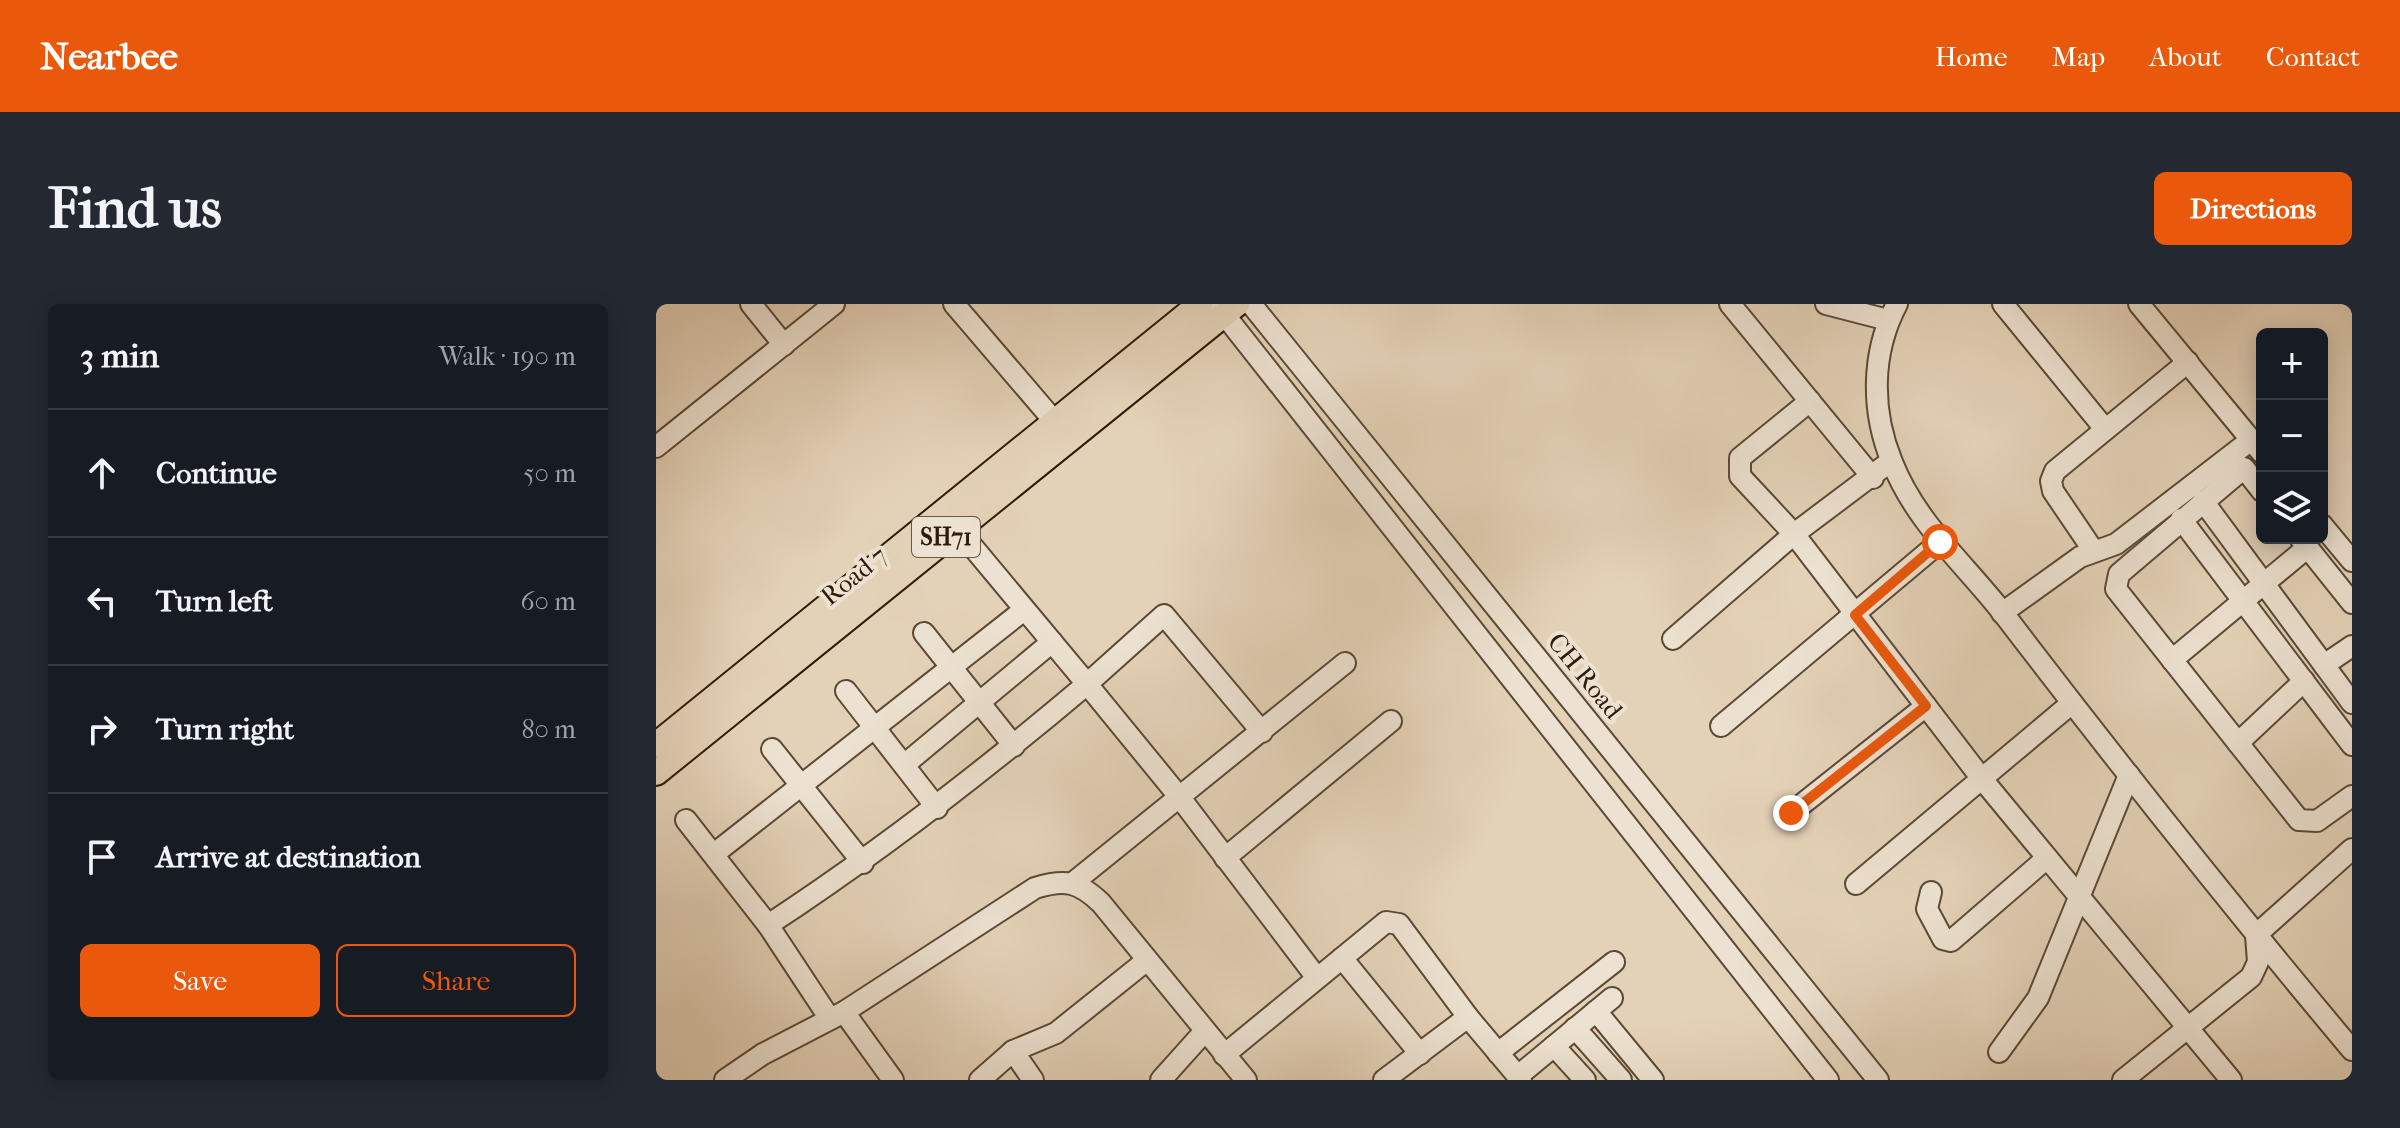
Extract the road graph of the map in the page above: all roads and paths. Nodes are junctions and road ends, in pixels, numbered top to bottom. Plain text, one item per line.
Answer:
1 (751, 304) edge
2 (834, 304) edge
3 (954, 304) edge
4 (1200, 304) edge
5 (1251, 304) edge
6 (1730, 304) edge
7 (1826, 304) edge
8 (2003, 304) edge
9 (2139, 304) edge
10 (1225, 307) edge
11 (1893, 312) edge
12 (784, 345) junction
13 (2188, 362) junction
14 (1810, 401) junction
15 (1055, 422) junction
16 (2105, 429) junction
17 (2256, 445) edge
18 (656, 447) edge
19 (2256, 447) edge
20 (1891, 461) junction
21 (1873, 478) junction
22 (2256, 483) edge
23 (2189, 507) junction
24 (957, 528) junction
25 (2328, 532) edge
26 (1794, 534) junction
27 (1940, 542) junction
28 (2303, 544) edge
29 (2305, 544) edge
30 (2093, 550) junction
31 (2352, 561) edge
32 (2264, 584) junction
33 (2242, 602) junction
34 (2352, 603) edge
35 (1024, 610) junction
36 (2002, 613) junction
37 (1855, 615) junction
38 (924, 633) dead end
39 (1673, 639) dead end
40 (1052, 642) junction
41 (2352, 646) edge
42 (2172, 660) junction
43 (1345, 663) dead end
44 (2324, 665) junction
45 (951, 668) junction
46 (2304, 681) junction
47 (1087, 684) junction
48 (846, 691) dead end
49 (979, 702) junction
50 (2072, 703) junction
51 (2352, 703) edge
52 (1926, 706) junction
53 (1391, 721) dead end
54 (873, 726) junction
55 (1721, 726) dead end
56 (1262, 732) junction
57 (2238, 743) junction
58 (656, 745) edge
59 (2352, 745) edge
60 (1014, 746) junction
61 (772, 749) dead end
62 (904, 765) junction
63 (656, 773) edge
64 (2129, 775) junction
65 (1982, 779) junction
66 (801, 786) junction
67 (2352, 796) edge
68 (1181, 799) junction
69 (937, 808) junction
70 (1791, 813) dead end
71 (686, 820) dead end
72 (2352, 849) edge
73 (714, 854) junction
74 (1225, 858) junction
75 (2047, 858) junction
76 (863, 863) junction
77 (1074, 882) junction
78 (1856, 884) dead end
79 (1931, 892) dead end
80 (2079, 896) junction
81 (768, 925) junction
82 (2256, 935) junction
83 (1342, 958) junction
84 (1146, 961) junction
85 (1614, 962) dead end
86 (1317, 978) junction
87 (837, 1015) junction
88 (1468, 1017) junction
89 (1575, 1028) junction
90 (2188, 1028) junction
91 (1204, 1032) junction
92 (2349, 1040) edge
93 (1554, 1046) junction
94 (1013, 1051) junction
95 (1999, 1052) dead end
96 (1498, 1053) junction
97 (1420, 1054) junction
98 (1224, 1055) junction
99 (1645, 1077) edge
100 (1519, 1078) edge
101 (725, 1080) edge
102 (893, 1080) edge
103 (980, 1080) edge
104 (1033, 1080) edge
105 (1161, 1080) edge
106 (1246, 1080) edge
107 (1384, 1080) edge
108 (1585, 1080) edge
109 (1621, 1080) edge
110 (1828, 1080) edge
111 (1878, 1080) edge
112 (2123, 1080) edge
113 (2231, 1080) edge

1 - 12 street
2 - 12 street
3 - 15 street
4 - 15 main road, Road 7 / SH71
5 - 111 street, CH Road
6 - 14 street
7 - 11 street
8 - 16 street
9 - 13 street
10 - 24 main road, Road 7 / SH71
10 - 110 street
11 - 20 street
12 - 18 street
13 - 16 street
13 - 17 street
14 - 21 street
14 - 26 street
15 - 58 main road, Road 7 / SH71
16 - 30 street
19 - 23 street
20 - 21 street
20 - 27 street
21 - 26 street
22 - 23 street
23 - 30 street
23 - 32 street
23 - 33 street
23 - 42 street
24 - 35 street
24 - 63 main road, Road 7 / SH71
25 - 31 street
26 - 37 street
26 - 39 street
27 - 36 street
27 - 37 street
28 - 32 street
29 - 34 street
30 - 36 street
32 - 33 street
32 - 44 street
33 - 42 street
33 - 46 street
35 - 40 street
35 - 45 street
36 - 50 street
37 - 52 street
37 - 55 street
38 - 45 street
40 - 47 street
40 - 49 street
41 - 44 street
42 - 57 street
43 - 56 street
44 - 51 street
45 - 49 street
45 - 54 street
46 - 57 street
46 - 59 street
47 - 56 street
47 - 60 street
47 - 68 street
48 - 54 street
49 - 60 street
49 - 62 street
50 - 64 street
50 - 65 street
52 - 65 street
52 - 70 street
53 - 74 street
54 - 62 street
54 - 66 street
56 - 68 street
57 - 67 street
60 - 69 street
61 - 66 street
62 - 69 street
64 - 80 street
64 - 82 street
65 - 75 street
65 - 78 street
66 - 73 street
66 - 76 street
68 - 74 street
68 - 77 street
69 - 76 street
71 - 73 street
72 - 82 street
73 - 81 street
74 - 86 street
75 - 79 street
75 - 80 street
76 - 81 street
77 - 84 street
77 - 87 street
80 - 90 street
80 - 95 street
81 - 87 street
82 - 90 street
82 - 92 street
83 - 86 street
83 - 88 street
83 - 97 street
84 - 91 street
84 - 94 street
85 - 96 street
86 - 98 street
87 - 101 street
87 - 102 street
88 - 96 street
88 - 97 street
89 - 93 street
89 - 99 street
89 - 109 street
90 - 112 street
90 - 113 street
91 - 98 street
91 - 105 street
93 - 100 street
93 - 108 street
94 - 103 street
94 - 104 street
96 - 100 street
97 - 107 street
98 - 106 street

